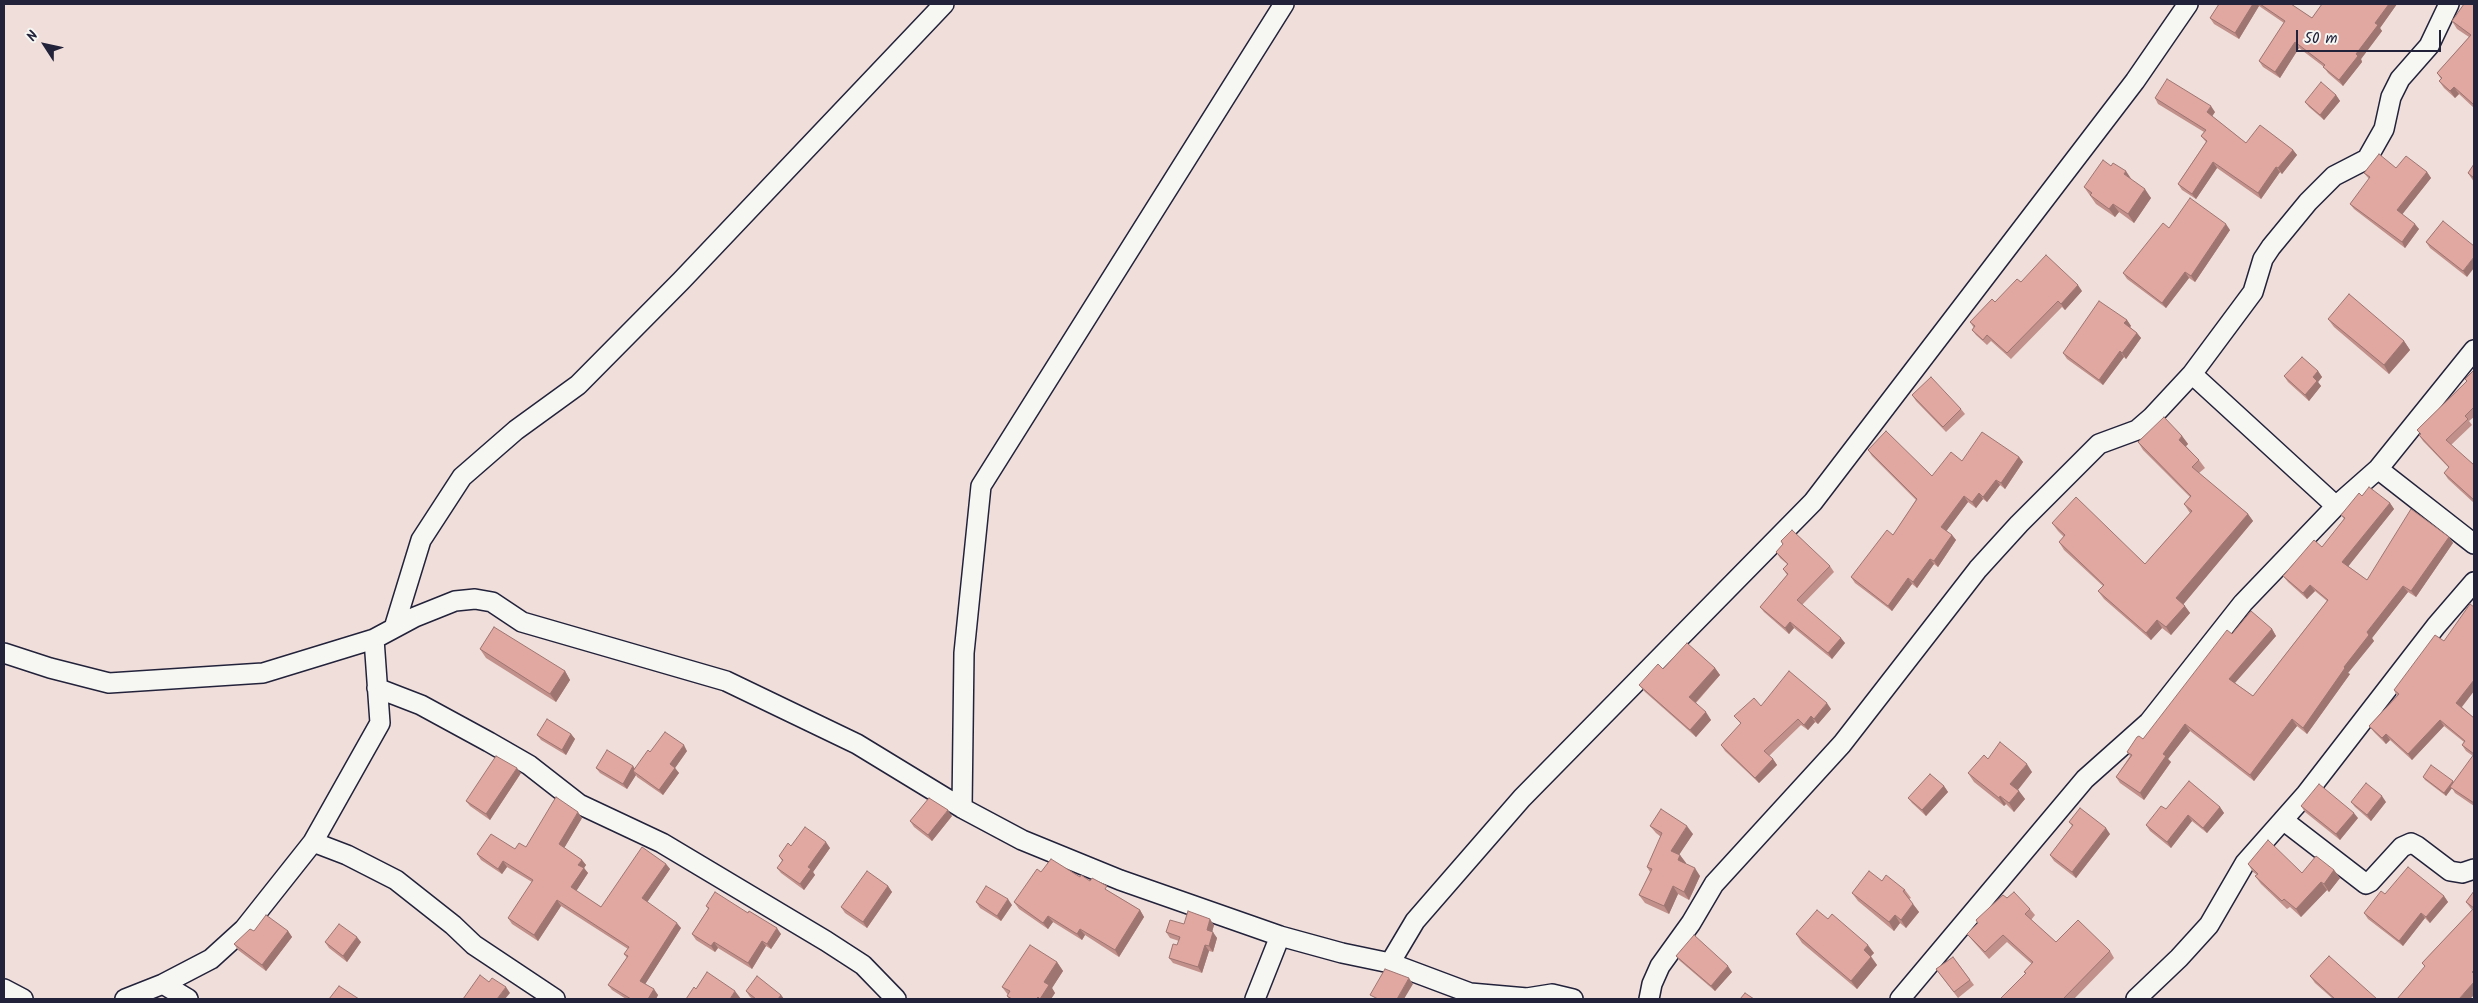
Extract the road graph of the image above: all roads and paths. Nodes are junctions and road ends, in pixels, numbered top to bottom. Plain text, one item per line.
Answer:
1 (944, 4) edge
2 (1284, 4) edge
3 (2188, 4) edge
4 (2449, 4) edge
5 (2474, 350) edge
6 (2192, 374) junction
7 (2378, 469) junction
8 (2336, 506) junction
9 (2474, 544) edge
10 (2474, 582) edge
11 (394, 628) junction
12 (374, 639) junction
13 (4, 653) edge
14 (378, 688) junction
15 (962, 808) junction
16 (2283, 820) junction
17 (313, 842) junction
18 (2474, 869) edge
19 (1280, 936) junction
20 (1390, 963) junction
21 (163, 984) junction
22 (4, 989) edge
23 (23, 999) edge
24 (125, 999) edge
25 (188, 999) edge
26 (555, 999) edge
27 (896, 999) edge
28 (1255, 999) edge
29 (1573, 999) edge
30 (1650, 999) edge
31 (1900, 999) edge
32 (2136, 999) edge

1 - 11 street
2 - 15 street
3 - 20 street
4 - 6 street
5 - 7 street
6 - 8 street
6 - 30 street
7 - 8 street
7 - 9 street
8 - 31 street
10 - 16 street
11 - 12 street
11 - 15 street
12 - 13 street
12 - 14 street
14 - 17 street
14 - 27 street
15 - 19 street
16 - 18 street
16 - 32 street
17 - 21 street
17 - 26 street
19 - 20 street
19 - 28 street
20 - 29 street
21 - 24 street
21 - 25 street
22 - 23 street

